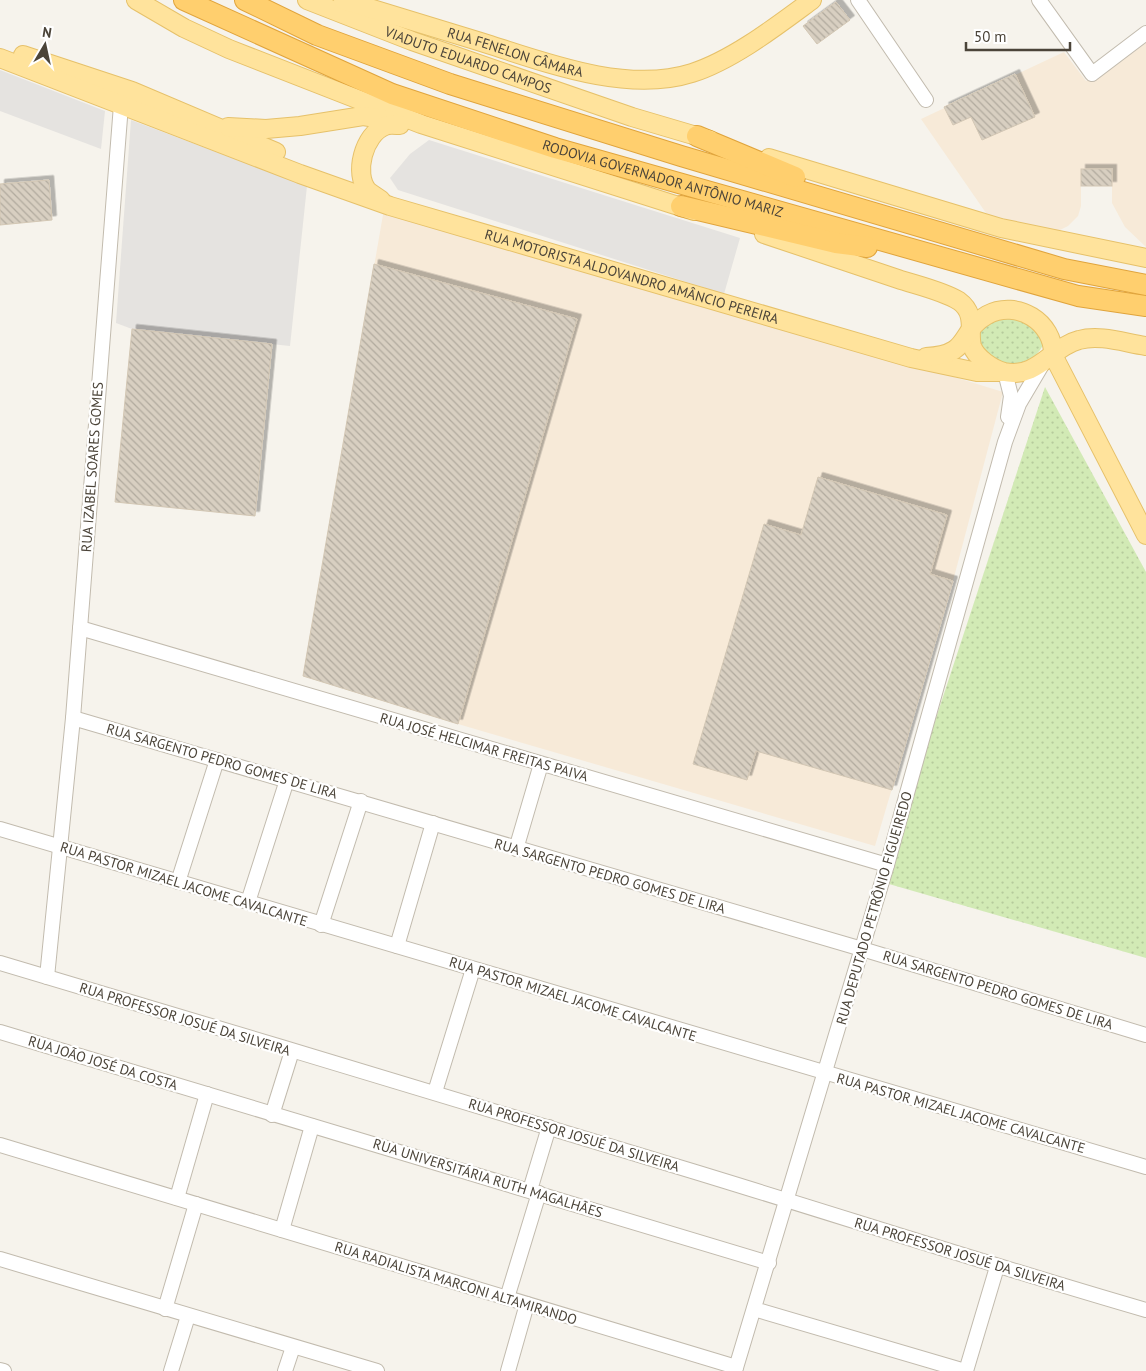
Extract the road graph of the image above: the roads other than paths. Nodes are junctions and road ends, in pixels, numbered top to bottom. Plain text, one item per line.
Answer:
1 (136, 0) edge
2 (245, 0) edge
3 (307, 0) edge
4 (343, 0) edge
5 (812, 0) edge
6 (858, 0) edge
7 (1039, 0) edge
8 (189, 3) edge
9 (1146, 33) edge
10 (0, 48) edge
11 (0, 58) edge
12 (132, 90) junction
13 (926, 100) dead end
14 (121, 105) junction
15 (421, 124) junction
16 (219, 127) junction
17 (186, 129) junction
18 (696, 136) junction
19 (354, 192) junction
20 (390, 206) junction
21 (681, 206) junction
22 (934, 231) junction
23 (1146, 258) edge
24 (946, 259) junction
25 (1146, 285) edge
26 (1146, 306) edge
27 (972, 329) junction
28 (1146, 346) edge
29 (911, 358) junction
30 (1048, 360) junction
31 (1005, 372) junction
32 (1005, 442) junction
33 (1146, 535) edge
34 (80, 628) junction
35 (73, 718) junction
36 (216, 760) junction
37 (542, 764) junction
38 (287, 780) junction
39 (361, 801) junction
40 (433, 823) junction
41 (0, 829) edge
42 (60, 847) junction
43 (516, 849) junction
44 (887, 866) junction
45 (178, 882) junction
46 (248, 902) junction
47 (321, 925) junction
48 (397, 946) junction
49 (862, 949) junction
50 (0, 963) edge
51 (473, 969) junction
52 (47, 977) junction
53 (0, 1032) edge
54 (1146, 1035) edge
55 (292, 1051) junction
56 (825, 1073) junction
57 (435, 1092) junction
58 (207, 1094) junction
59 (272, 1115) junction
60 (312, 1126) junction
61 (549, 1127) junction
62 (0, 1145) edge
63 (1146, 1167) edge
64 (535, 1192) junction
65 (177, 1198) junction
66 (786, 1200) junction
67 (196, 1204) junction
68 (282, 1230) junction
69 (0, 1259) edge
70 (769, 1263) junction
71 (997, 1267) junction
72 (507, 1298) junction
73 (527, 1304) junction
74 (166, 1309) junction
75 (754, 1309) junction
76 (1146, 1310) edge
77 (188, 1316) junction
78 (293, 1346) junction
79 (735, 1369) edge
80 (0, 1370) edge
81 (4, 1371) edge
82 (171, 1371) edge
83 (285, 1371) edge
84 (377, 1371) edge
85 (508, 1371) edge
86 (966, 1371) edge

1 - 15 main road
2 - 22 highway, RODOVIA GOVERNADOR ANTÔNIO MARIZ
3 - 18 main road, VIADUTO EDUARDO CAMPOS
4 - 5 main road, RUA FENELON CÂMARA
6 - 13 street
7 - 9 street
8 - 24 highway, RODOVIA GOVERNADOR ANTÔNIO MARIZ
10 - 12 main road, RUA MOTORISTA ALDOVANDRO AMÂNCIO PEREIRA
11 - 14 main road, RUA MOTORISTA ALDOVANDRO AMÂNCIO PEREIRA
12 - 14 street
12 - 16 main road, RUA MOTORISTA ALDOVANDRO AMÂNCIO PEREIRA
14 - 17 main road, RUA MOTORISTA ALDOVANDRO AMÂNCIO PEREIRA
14 - 34 street, RUA IZABEL SOARES GOMES
15 - 16 main road
15 - 20 main road
15 - 21 main road
16 - 17 main road
16 - 19 main road, RUA MOTORISTA ALDOVANDRO AMÂNCIO PEREIRA
17 - 19 main road, RUA MOTORISTA ALDOVANDRO AMÂNCIO PEREIRA
18 - 22 highway
18 - 23 main road, VIADUTO EDUARDO CAMPOS
19 - 20 main road, RUA MOTORISTA ALDOVANDRO AMÂNCIO PEREIRA
20 - 29 main road, RUA MOTORISTA ALDOVANDRO AMÂNCIO PEREIRA
21 - 24 highway
21 - 27 main road
22 - 25 highway, RODOVIA GOVERNADOR ANTÔNIO MARIZ
24 - 26 highway, RODOVIA GOVERNADOR ANTÔNIO MARIZ
27 - 29 main road, RUA MOTORISTA ALDOVANDRO AMÂNCIO PEREIRA
27 - 30 main road
27 - 31 main road
28 - 30 main road
29 - 31 main road, RUA MOTORISTA ALDOVANDRO AMÂNCIO PEREIRA
30 - 31 main road
30 - 32 street, RUA DEPUTADO PETRÔNIO FIGUEIREDO
30 - 33 main road
31 - 32 street, RUA DEPUTADO PETRÔNIO FIGUEIREDO
32 - 44 street, RUA DEPUTADO PETRÔNIO FIGUEIREDO
34 - 35 street, RUA IZABEL SOARES GOMES
34 - 37 street, RUA JOSÉ HELCIMAR FREITAS PAIVA
35 - 36 street, RUA SARGENTO PEDRO GOMES DE LIRA
35 - 42 street, RUA IZABEL SOARES GOMES
36 - 38 street, RUA SARGENTO PEDRO GOMES DE LIRA
36 - 45 street
37 - 43 street
37 - 44 street, RUA JOSÉ HELCIMAR FREITAS PAIVA
38 - 39 street, RUA SARGENTO PEDRO GOMES DE LIRA
38 - 46 street
39 - 40 street, RUA SARGENTO PEDRO GOMES DE LIRA
39 - 47 street
40 - 43 street, RUA SARGENTO PEDRO GOMES DE LIRA
40 - 48 street
41 - 42 street, RUA PASTOR MIZAEL JACOME CAVALCANTE
42 - 45 street, RUA PASTOR MIZAEL JACOME CAVALCANTE
42 - 52 street, RUA IZABEL SOARES GOMES
43 - 49 street, RUA SARGENTO PEDRO GOMES DE LIRA
44 - 49 street, RUA DEPUTADO PETRÔNIO FIGUEIREDO
45 - 46 street, RUA PASTOR MIZAEL JACOME CAVALCANTE
46 - 47 street, RUA PASTOR MIZAEL JACOME CAVALCANTE
47 - 48 street, RUA PASTOR MIZAEL JACOME CAVALCANTE
48 - 51 street, RUA PASTOR MIZAEL JACOME CAVALCANTE
49 - 54 street, RUA SARGENTO PEDRO GOMES DE LIRA
49 - 56 street, RUA DEPUTADO PETRÔNIO FIGUEIREDO
50 - 52 street, RUA PROFESSOR JOSUÉ DA SILVEIRA
51 - 56 street, RUA PASTOR MIZAEL JACOME CAVALCANTE
51 - 57 street
52 - 55 street, RUA PROFESSOR JOSUÉ DA SILVEIRA
53 - 58 street, RUA JOÃO JOSÉ DA COSTA
55 - 57 street, RUA PROFESSOR JOSUÉ DA SILVEIRA
55 - 59 street
56 - 63 street, RUA PASTOR MIZAEL JACOME CAVALCANTE
56 - 66 street, RUA DEPUTADO PETRÔNIO FIGUEIREDO
57 - 61 street, RUA PROFESSOR JOSUÉ DA SILVEIRA
58 - 59 street, RUA UNIVERSITÁRIA RUTH MAGALHÃES
58 - 65 street
59 - 60 street, RUA UNIVERSITÁRIA RUTH MAGALHÃES
60 - 64 street, RUA UNIVERSITÁRIA RUTH MAGALHÃES
60 - 68 street
61 - 64 street
61 - 66 street, RUA PROFESSOR JOSUÉ DA SILVEIRA
62 - 65 street, RUA RADIALISTA MARCONI ALTAMIRANDO
64 - 70 street, RUA UNIVERSITÁRIA RUTH MAGALHÃES
64 - 72 street
65 - 67 street, RUA RADIALISTA MARCONI ALTAMIRANDO
66 - 70 street, RUA DEPUTADO PETRÔNIO FIGUEIREDO
66 - 71 street, RUA PROFESSOR JOSUÉ DA SILVEIRA
67 - 68 street, RUA RADIALISTA MARCONI ALTAMIRANDO
67 - 74 street
68 - 72 street, RUA RADIALISTA MARCONI ALTAMIRANDO
69 - 74 street
70 - 75 street, RUA DEPUTADO PETRÔNIO FIGUEIREDO
71 - 76 street, RUA PROFESSOR JOSUÉ DA SILVEIRA
71 - 86 street
72 - 73 street, RUA RADIALISTA MARCONI ALTAMIRANDO
73 - 79 street, RUA RADIALISTA MARCONI ALTAMIRANDO
73 - 85 street
74 - 77 street
75 - 79 street, RUA DEPUTADO PETRÔNIO FIGUEIREDO
75 - 86 street
77 - 78 street
77 - 82 street
78 - 83 street
78 - 84 street
80 - 81 street

